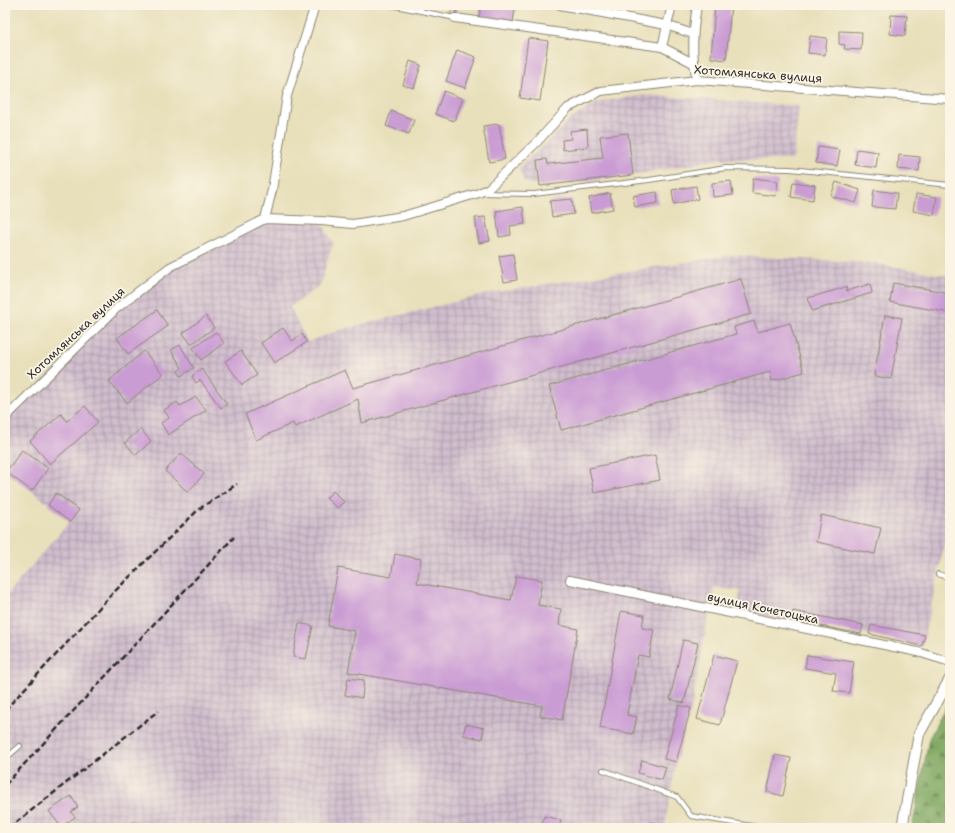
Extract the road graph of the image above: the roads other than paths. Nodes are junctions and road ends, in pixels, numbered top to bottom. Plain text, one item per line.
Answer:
1 (315, 5) edge
2 (391, 5) edge
3 (422, 5) edge
4 (560, 5) edge
5 (672, 5) edge
6 (698, 5) edge
7 (420, 11) junction
8 (455, 18) joint
9 (666, 25) junction
10 (693, 34) junction
11 (662, 47) junction
12 (693, 63) junction
13 (697, 80) junction
14 (950, 99) edge
15 (950, 185) edge
16 (479, 193) junction
17 (265, 220) junction
18 (5, 418) edge
19 (938, 574) dead end
20 (950, 578) edge
21 (570, 580) dead end
22 (950, 662) edge
23 (950, 679) edge
24 (20, 746) dead end
25 (5, 759) edge
26 (603, 770) dead end
27 (764, 828) edge
28 (902, 828) edge

1 - 17 street
2 - 7 lane
3 - 7 lane
4 - 9 street
5 - 9 street
6 - 10 street
7 - 8 lane
8 - 11 street
9 - 10 street
9 - 11 street
10 - 12 street
11 - 12 street
12 - 13 street
13 - 14 street, Хотомлянська вулиця
13 - 16 street, Хотомлянська вулиця
15 - 16 lane
16 - 17 street, Хотомлянська вулиця
17 - 18 street, Хотомлянська вулиця
19 - 20 lane
21 - 22 street, вулиця Кочетоцька
23 - 28 street
24 - 25 lane
26 - 27 lane

